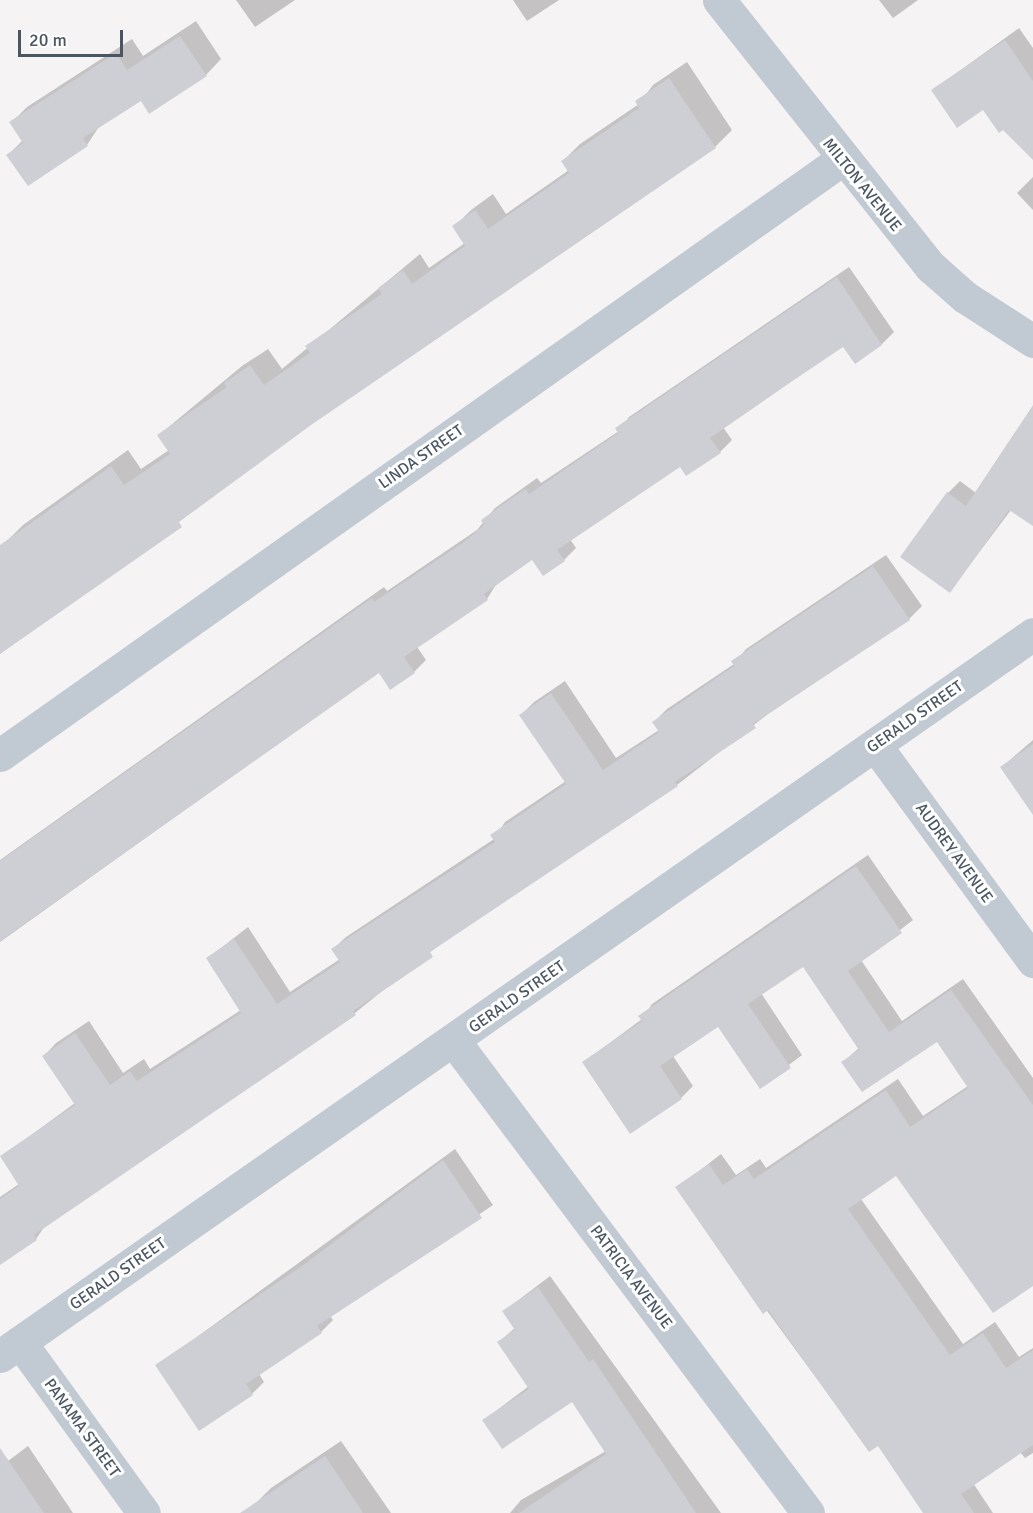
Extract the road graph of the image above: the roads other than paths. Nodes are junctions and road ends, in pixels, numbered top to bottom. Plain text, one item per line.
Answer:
1 (719, 0) edge
2 (841, 160) junction
3 (1033, 341) edge
4 (1033, 634) edge
5 (875, 745) junction
6 (0, 755) edge
7 (1033, 961) edge
8 (454, 1041) junction
9 (10, 1349) edge
10 (144, 1513) edge
11 (808, 1513) edge

1 - 2 street, MILTON AVENUE
2 - 3 street, MILTON AVENUE
2 - 6 street, LINDA STREET
4 - 5 street, GERALD STREET
5 - 7 street, AUDREY AVENUE
5 - 8 street, GERALD STREET
8 - 9 street, GERALD STREET
8 - 11 street, PATRICIA AVENUE
9 - 10 street, PANAMA STREET

